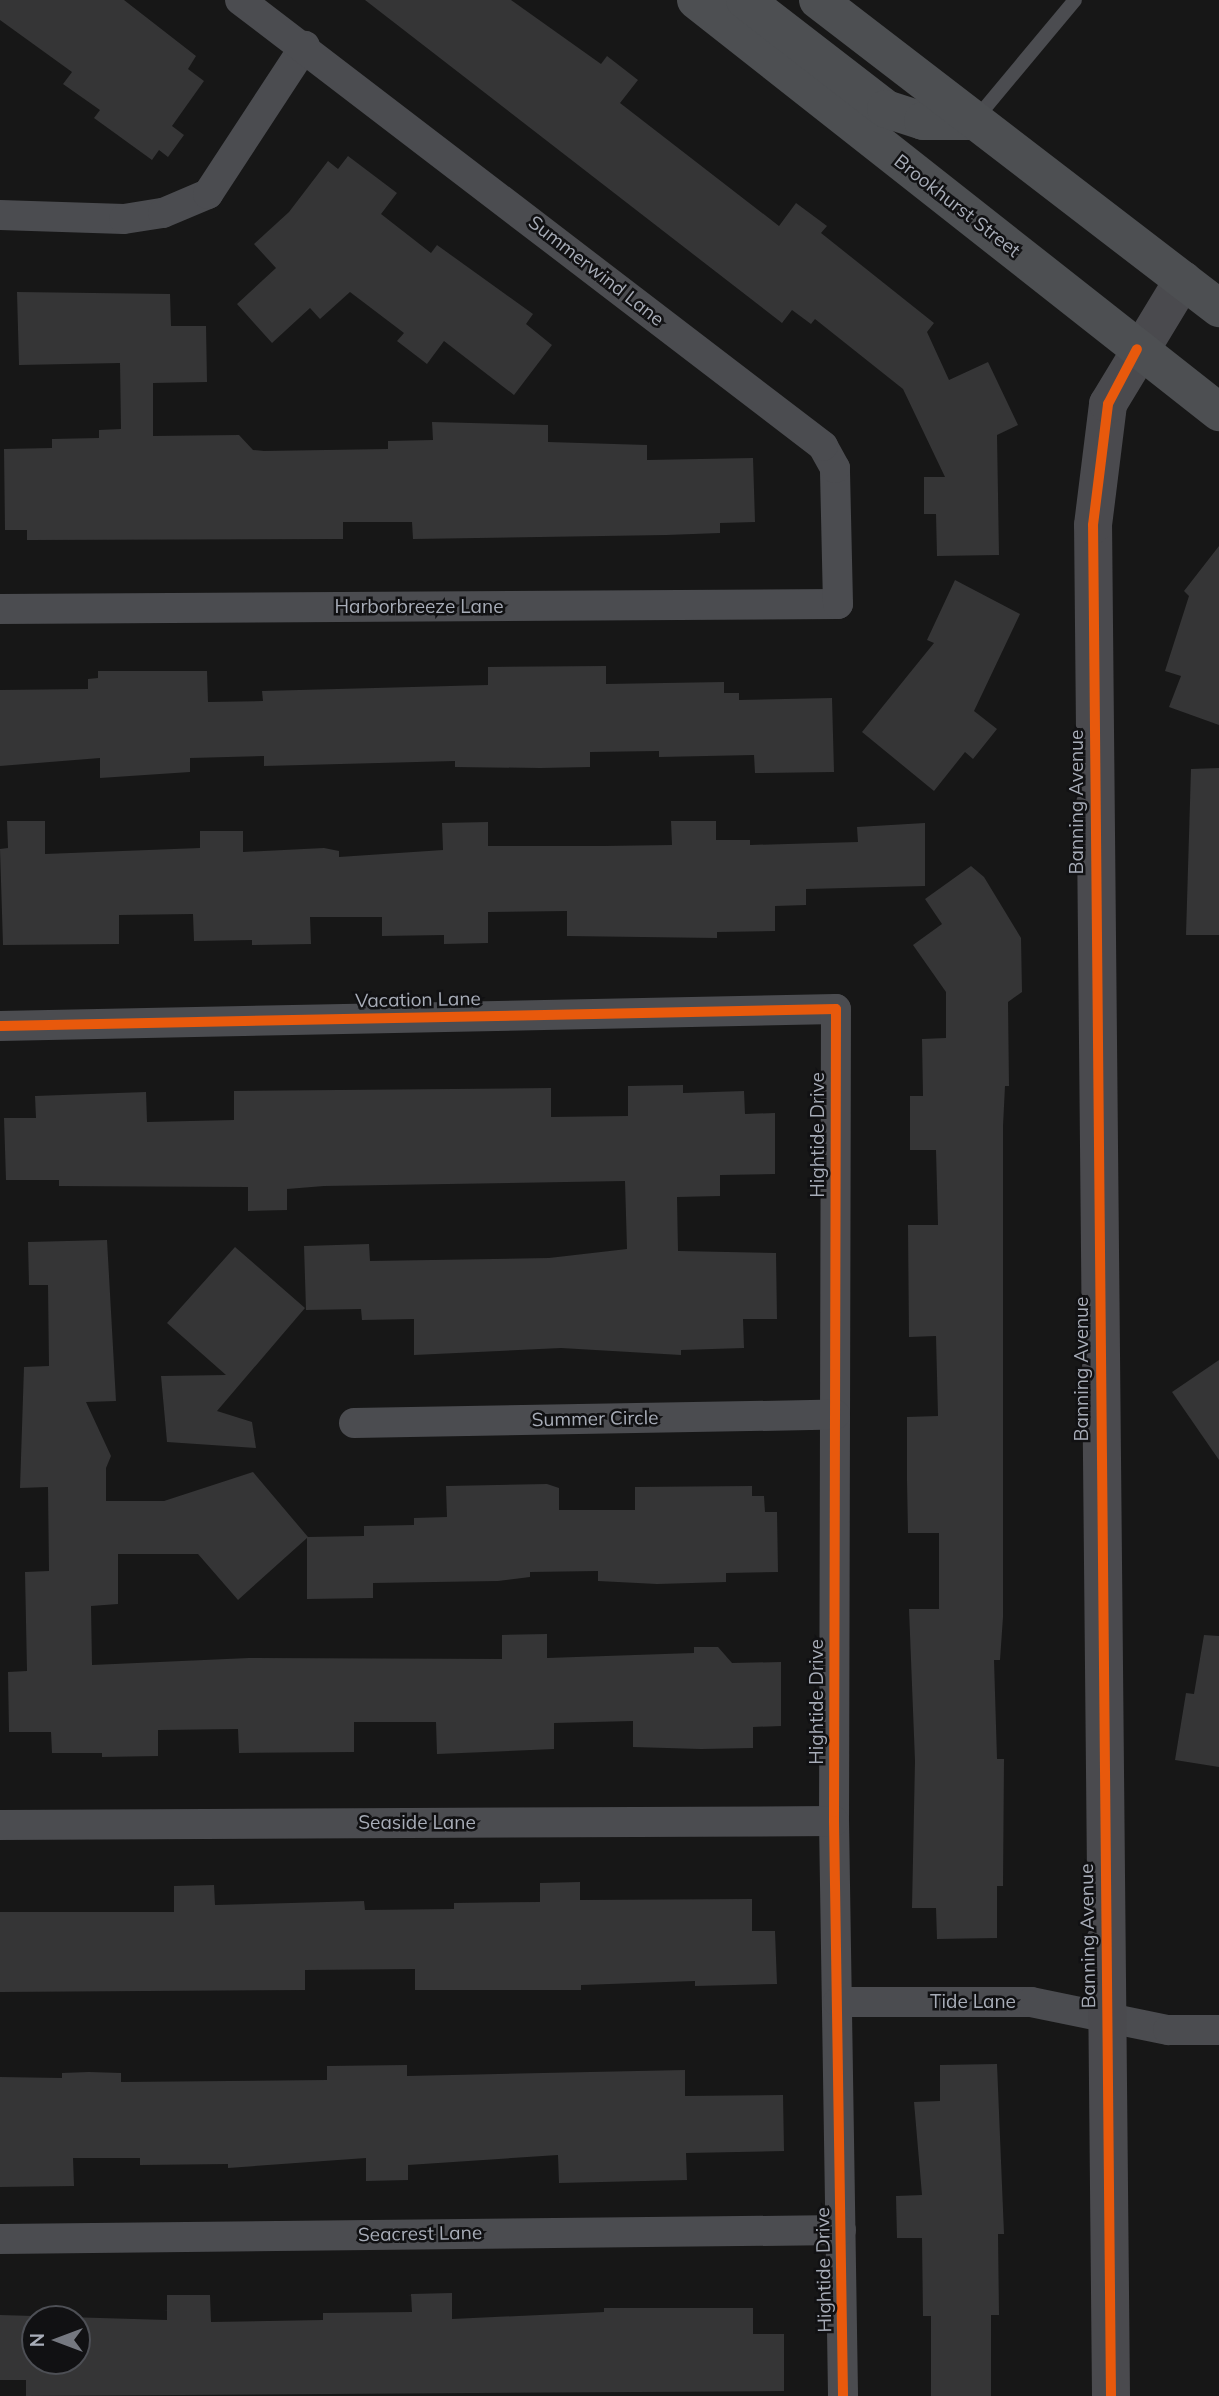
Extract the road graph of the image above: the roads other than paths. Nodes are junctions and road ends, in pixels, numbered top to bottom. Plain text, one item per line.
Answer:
1 (240, 0) edge
2 (696, 0) edge
3 (745, 0) edge
4 (818, 0) edge
5 (1075, 0) edge
6 (306, 46) junction
7 (974, 121) junction
8 (0, 215) edge
9 (1183, 281) junction
10 (1219, 308) edge
11 (1137, 349) junction
12 (1219, 412) edge
13 (838, 604) joint
14 (0, 609) edge
15 (836, 1009) joint
16 (0, 1026) edge
17 (835, 1415) junction
18 (354, 1423) dead end
19 (834, 1821) junction
20 (0, 1825) edge
21 (838, 2001) junction
22 (1106, 2017) junction
23 (1219, 2030) edge
24 (841, 2230) junction
25 (0, 2239) edge
26 (843, 2396) edge
27 (1111, 2396) edge

1 - 6 street, Summerwind Lane
2 - 11 main road, Brookhurst Street
3 - 7 main road
4 - 7 main road
5 - 7 lane
6 - 8 street
6 - 13 street, Summerwind Lane
7 - 9 main road
9 - 10 main road
9 - 11 street, Banning Avenue
11 - 12 main road, Brookhurst Street
11 - 22 street, Banning Avenue
13 - 14 street, Harborbreeze Lane
15 - 16 street, Vacation Lane
15 - 17 street, Hightide Drive
17 - 18 street, Summer Circle
17 - 19 street, Hightide Drive
19 - 20 street, Seaside Lane
19 - 21 street, Hightide Drive
21 - 22 street, Tide Lane
21 - 24 street, Hightide Drive
22 - 23 street, Tide Lane
22 - 27 street, Banning Avenue
24 - 25 street, Seacrest Lane
24 - 26 street, Hightide Drive

